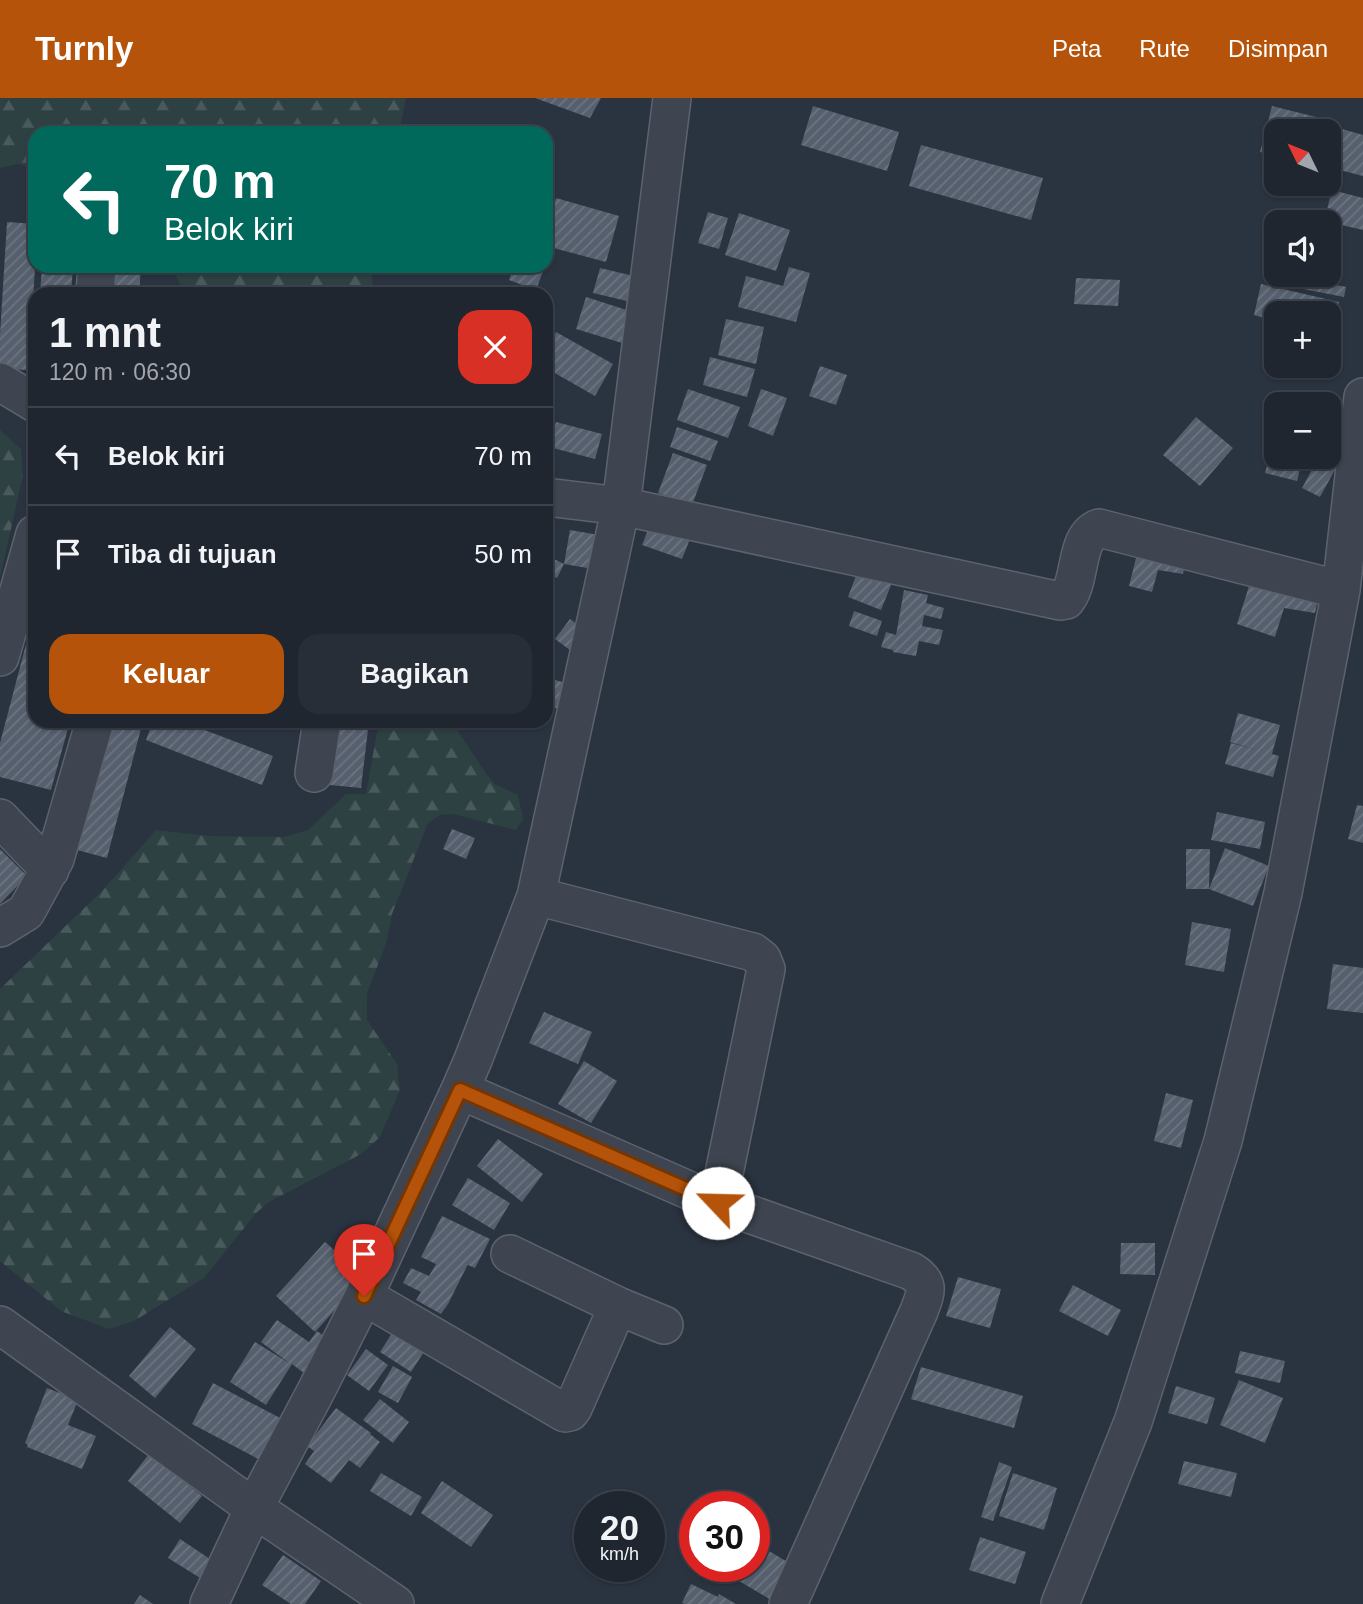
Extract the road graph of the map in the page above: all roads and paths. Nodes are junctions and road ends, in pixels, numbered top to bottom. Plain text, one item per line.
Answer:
1 (672, 98) edge
2 (0, 382) edge
3 (1363, 397) edge
4 (28, 399) edge
5 (553, 497) edge
6 (621, 506) junction
7 (28, 559) edge
8 (1341, 590) junction
9 (0, 657) edge
10 (93, 728) edge
11 (321, 728) edge
12 (314, 773) dead end
13 (0, 818) edge
14 (50, 870) junction
15 (536, 896) junction
16 (0, 928) edge
17 (460, 1090) junction
18 (718, 1203) junction
19 (510, 1254) dead end
20 (364, 1296) junction
21 (618, 1306) junction
22 (0, 1325) edge
23 (664, 1325) dead end
24 (254, 1508) junction
25 (209, 1604) edge
26 (395, 1604) edge
27 (788, 1604) edge
28 (1060, 1604) edge

1 - 6 street
2 - 4 street
3 - 8 street
5 - 6 street
6 - 8 street
6 - 15 street
7 - 9 street
8 - 28 street
10 - 14 street
11 - 12 street
13 - 14 street
14 - 16 street
15 - 17 street
15 - 18 street
17 - 18 street
17 - 20 street
18 - 27 street
19 - 21 street
20 - 21 street
20 - 24 street
21 - 23 street
22 - 24 street
24 - 25 street
24 - 26 street

